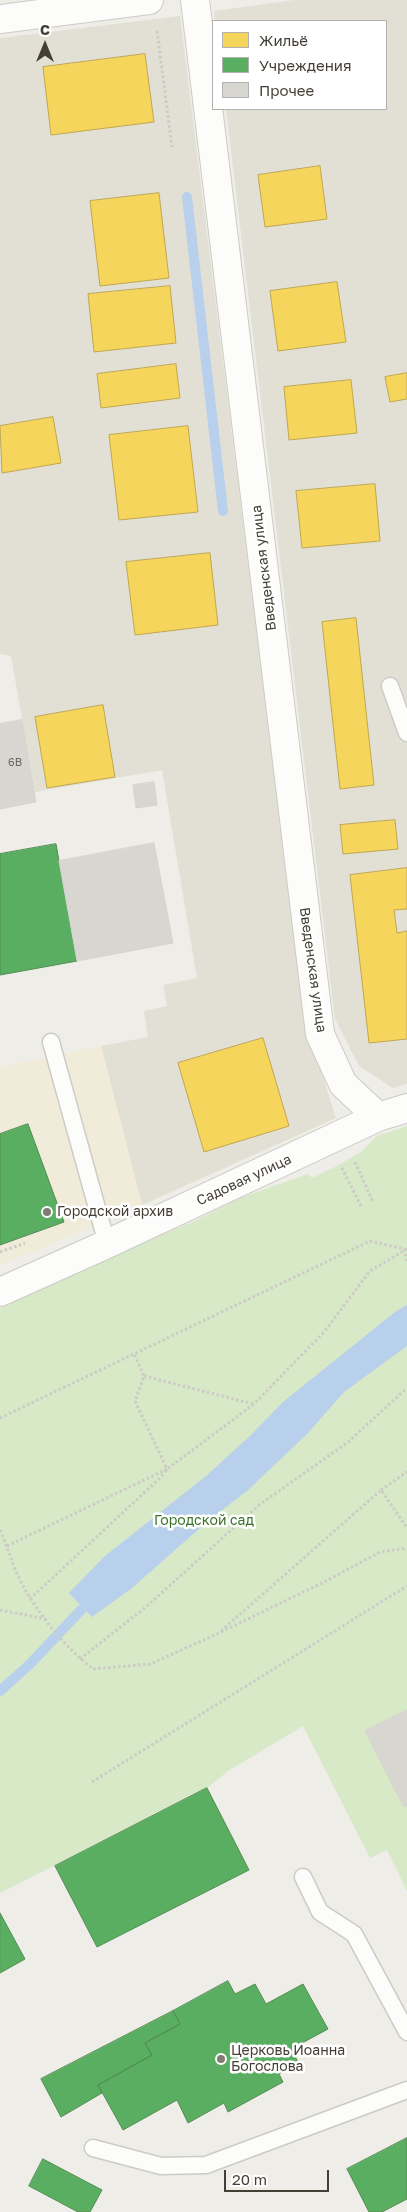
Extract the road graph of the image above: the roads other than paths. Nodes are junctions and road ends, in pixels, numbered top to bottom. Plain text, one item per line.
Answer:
1 (149, 0) edge
2 (195, 0) edge
3 (0, 20) edge
4 (390, 686) dead end
5 (407, 733) edge
6 (51, 1042) dead end
7 (407, 1108) edge
8 (378, 1117) junction
9 (107, 1244) junction
10 (0, 1292) edge
11 (303, 1877) dead end
12 (407, 2032) edge
13 (407, 2090) edge
14 (93, 2148) dead end

1 - 3 street
2 - 8 street, Введенская улица
4 - 5 lane
6 - 9 lane
7 - 8 street, Садовая улица
8 - 9 street, Садовая улица
9 - 10 street, Садовая улица
11 - 12 lane
13 - 14 lane

